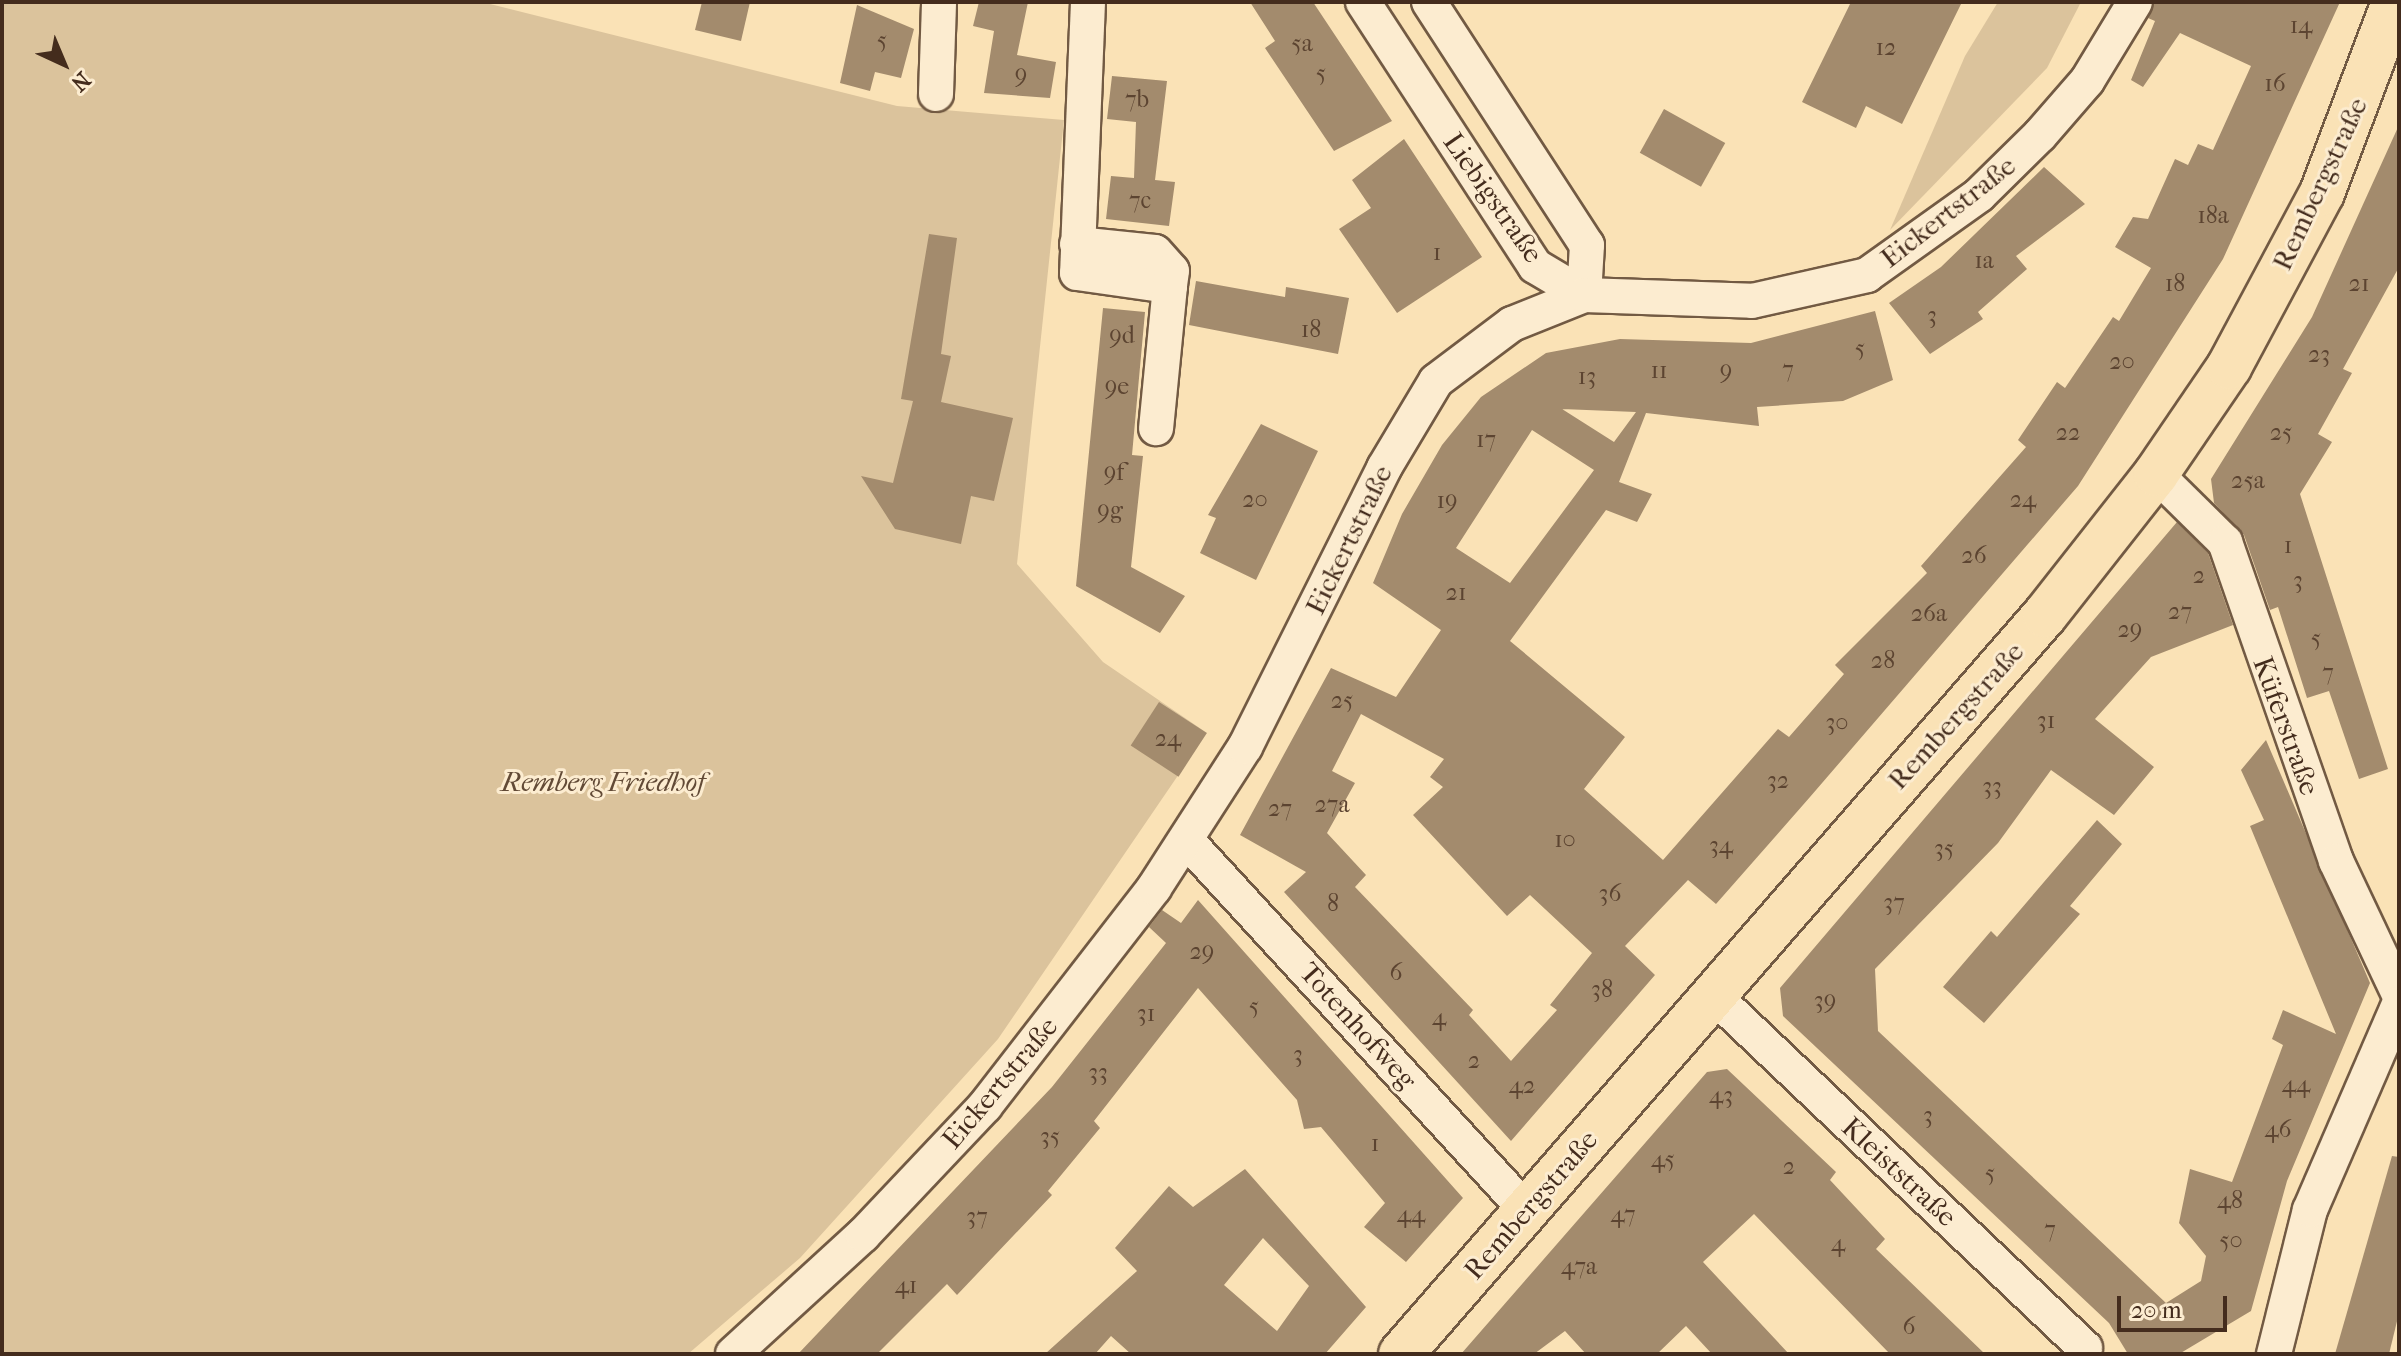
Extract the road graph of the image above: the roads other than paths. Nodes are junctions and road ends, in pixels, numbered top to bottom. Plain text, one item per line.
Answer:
1 (939, 2) edge
2 (1088, 2) edge
3 (1363, 2) edge
4 (1429, 2) edge
5 (2135, 2) edge
6 (2394, 2) edge
7 (936, 94) dead end
8 (1584, 295) junction
9 (1156, 428) dead end
10 (2156, 474) junction
11 (1188, 842) junction
12 (2399, 994) edge
13 (1713, 995) junction
14 (2399, 1004) edge
15 (1527, 1211) junction
16 (770, 1342) edge
17 (2085, 1348) dead end
18 (733, 1354) edge
19 (1401, 1354) edge
20 (2274, 1354) edge

1 - 7 street
2 - 9 street
3 - 8 street, Liebigstraße
4 - 8 street, Liebigstraße
5 - 8 street, Eickertstraße
6 - 10 main road, Rembergstraße
8 - 11 street, Eickertstraße
10 - 12 street, Küferstraße
10 - 13 main road, Rembergstraße
11 - 15 street, Totenhofweg
11 - 16 street, Eickertstraße
13 - 15 main road, Rembergstraße
13 - 17 street, Kleiststraße
14 - 20 street
15 - 19 main road, Rembergstraße
16 - 18 street, Eickertstraße

